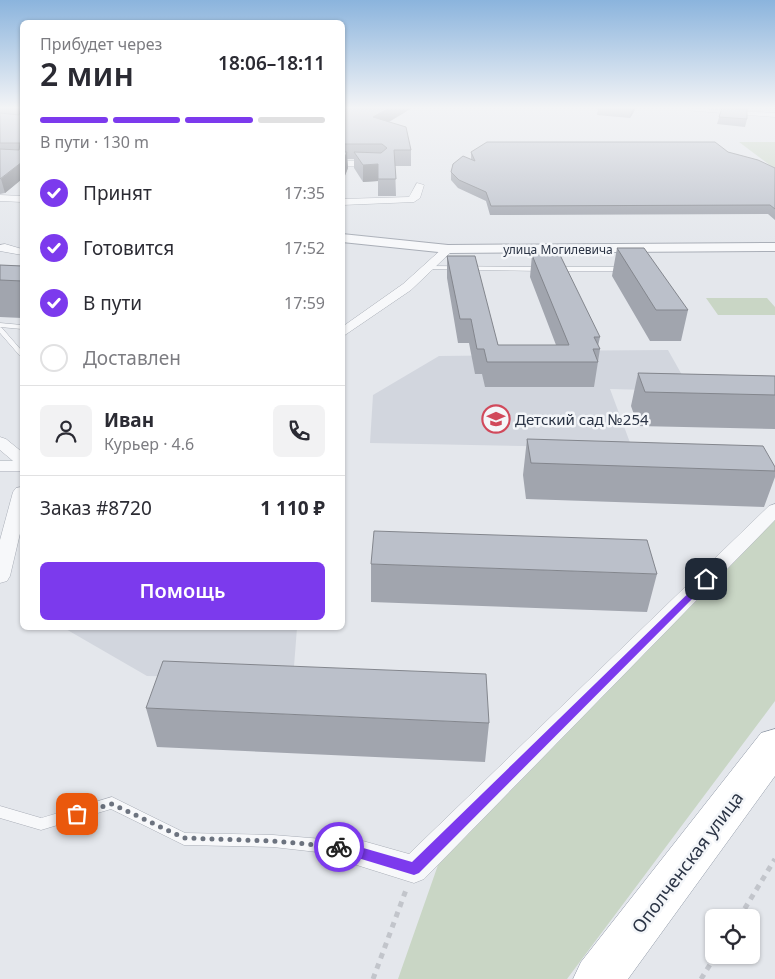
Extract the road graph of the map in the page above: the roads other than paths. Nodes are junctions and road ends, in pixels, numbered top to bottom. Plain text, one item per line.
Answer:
1 (345, 164) edge
2 (382, 164) edge
3 (420, 185) dead end
4 (0, 198) edge
5 (20, 199) edge
6 (345, 202) edge
7 (345, 238) edge
8 (17, 240) dead end
9 (775, 247) edge
10 (3, 248) edge
11 (448, 249) junction
12 (617, 249) junction
13 (20, 252) edge
14 (428, 268) junction
15 (0, 325) edge
16 (20, 327) edge
17 (0, 329) edge
18 (345, 331) edge
19 (20, 353) edge
20 (0, 442) edge
21 (20, 458) edge
22 (0, 466) edge
23 (20, 466) edge
24 (20, 500) edge
25 (775, 510) edge
26 (0, 576) edge
27 (775, 745) edge
28 (0, 812) edge
29 (338, 847) joint
30 (598, 979) edge

1 - 2 street
3 - 6 street
4 - 5 street
7 - 11 street, улица Могилевича
8 - 10 street
9 - 12 street, улица Могилевича
10 - 13 street
11 - 12 street, улица Могилевича
11 - 14 street
12 - 14 lane
14 - 18 street
15 - 16 lane
17 - 19 lane
20 - 21 street
22 - 23 street
24 - 26 street
25 - 29 street
27 - 30 highway, Ополченская улица
28 - 29 lane

